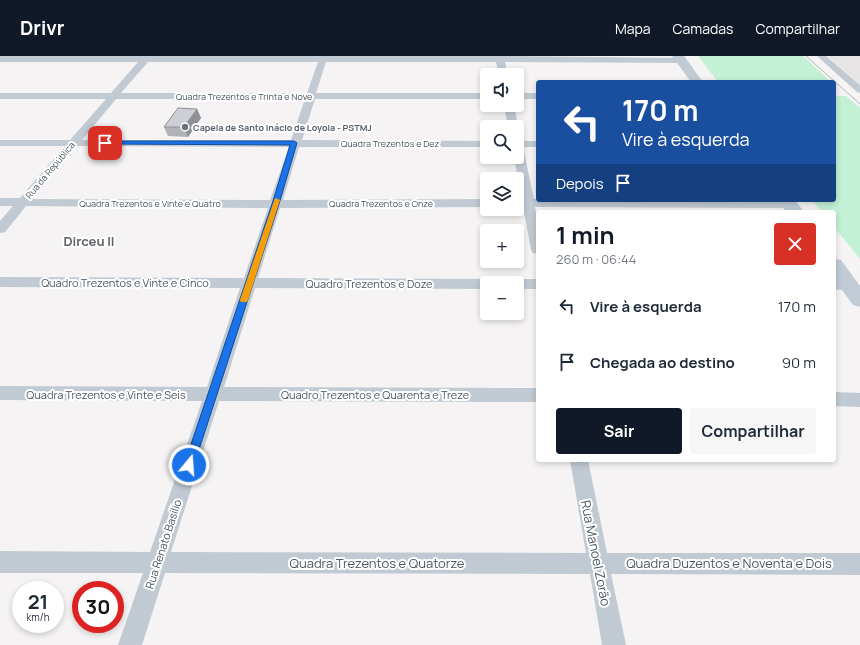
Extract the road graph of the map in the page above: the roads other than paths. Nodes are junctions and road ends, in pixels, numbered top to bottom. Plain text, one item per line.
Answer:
1 (821, 56) edge
2 (146, 57) edge
3 (323, 58) edge
4 (499, 58) edge
5 (679, 58) edge
6 (0, 59) edge
7 (501, 68) edge
8 (696, 80) edge
9 (860, 90) edge
10 (0, 96) edge
11 (114, 96) junction
12 (310, 96) junction
13 (480, 96) edge
14 (524, 96) edge
15 (536, 96) edge
16 (0, 143) edge
17 (74, 143) junction
18 (294, 143) junction
19 (480, 144) edge
20 (536, 144) edge
21 (524, 145) edge
22 (0, 202) edge
23 (24, 202) junction
24 (480, 203) edge
25 (524, 203) edge
26 (276, 204) junction
27 (790, 205) edge
28 (524, 206) edge
29 (0, 229) edge
30 (536, 244) edge
31 (836, 271) edge
32 (0, 282) edge
33 (250, 282) junction
34 (480, 284) edge
35 (524, 284) edge
36 (536, 284) edge
37 (841, 285) edge
38 (860, 300) edge
39 (0, 393) edge
40 (212, 394) junction
41 (536, 395) edge
42 (836, 399) edge
43 (860, 400) edge
44 (579, 462) edge
45 (0, 562) edge
46 (156, 563) junction
47 (598, 563) junction
48 (860, 564) edge
49 (130, 645) edge
50 (614, 645) edge

1 - 9 street
2 - 3 street
2 - 6 street
2 - 11 street, Rua da República
3 - 4 street
3 - 12 street, Rua Renato Basílio
4 - 5 street
4 - 7 street
5 - 8 main road
10 - 11 street, Quadra Trezentos e Trinta e Nove
11 - 12 street, Quadra Trezentos e Trinta e Nove
11 - 17 street, Rua da República
12 - 13 street, Quadra Trezentos e Trinta e Nove
12 - 18 street, Rua Renato Basílio
14 - 15 street
16 - 17 street, Quadra Trezentos e Dez
17 - 18 street, Quadra Trezentos e Dez
17 - 23 street, Rua da República
18 - 19 street, Quadra Trezentos e Dez
18 - 26 street, Rua Renato Basílio
20 - 21 street
22 - 23 street, Quadra Trezentos e Vinte e Quatro
23 - 26 street, Quadra Trezentos e Vinte e Quatro
23 - 29 street, Rua da República
24 - 26 street, Quadra Trezentos e Onze
25 - 27 street
26 - 33 street, Rua Renato Basílio
28 - 30 street
31 - 37 main road
32 - 33 street, Quadro Trezentos e Vinte e Cinco
33 - 34 street, Quadro Trezentos e Doze
33 - 40 street, Rua Renato Basílio
35 - 36 street
37 - 38 main road
39 - 40 street, Quadra Trezentos e Vinte e Seis
40 - 41 street, Quadro Trezentos e Quarenta e Treze
40 - 46 street, Rua Renato Basílio
42 - 43 street
44 - 47 street, Rua Manoel Zorão
45 - 46 street, Quadra Trezentos e Quatorze
46 - 47 street, Quadra Trezentos e Quatorze
46 - 49 street, Rua Renato Basílio
47 - 48 street, Quadra Duzentos e Noventa e Dois
47 - 50 street, Rua Manoel Zorão

